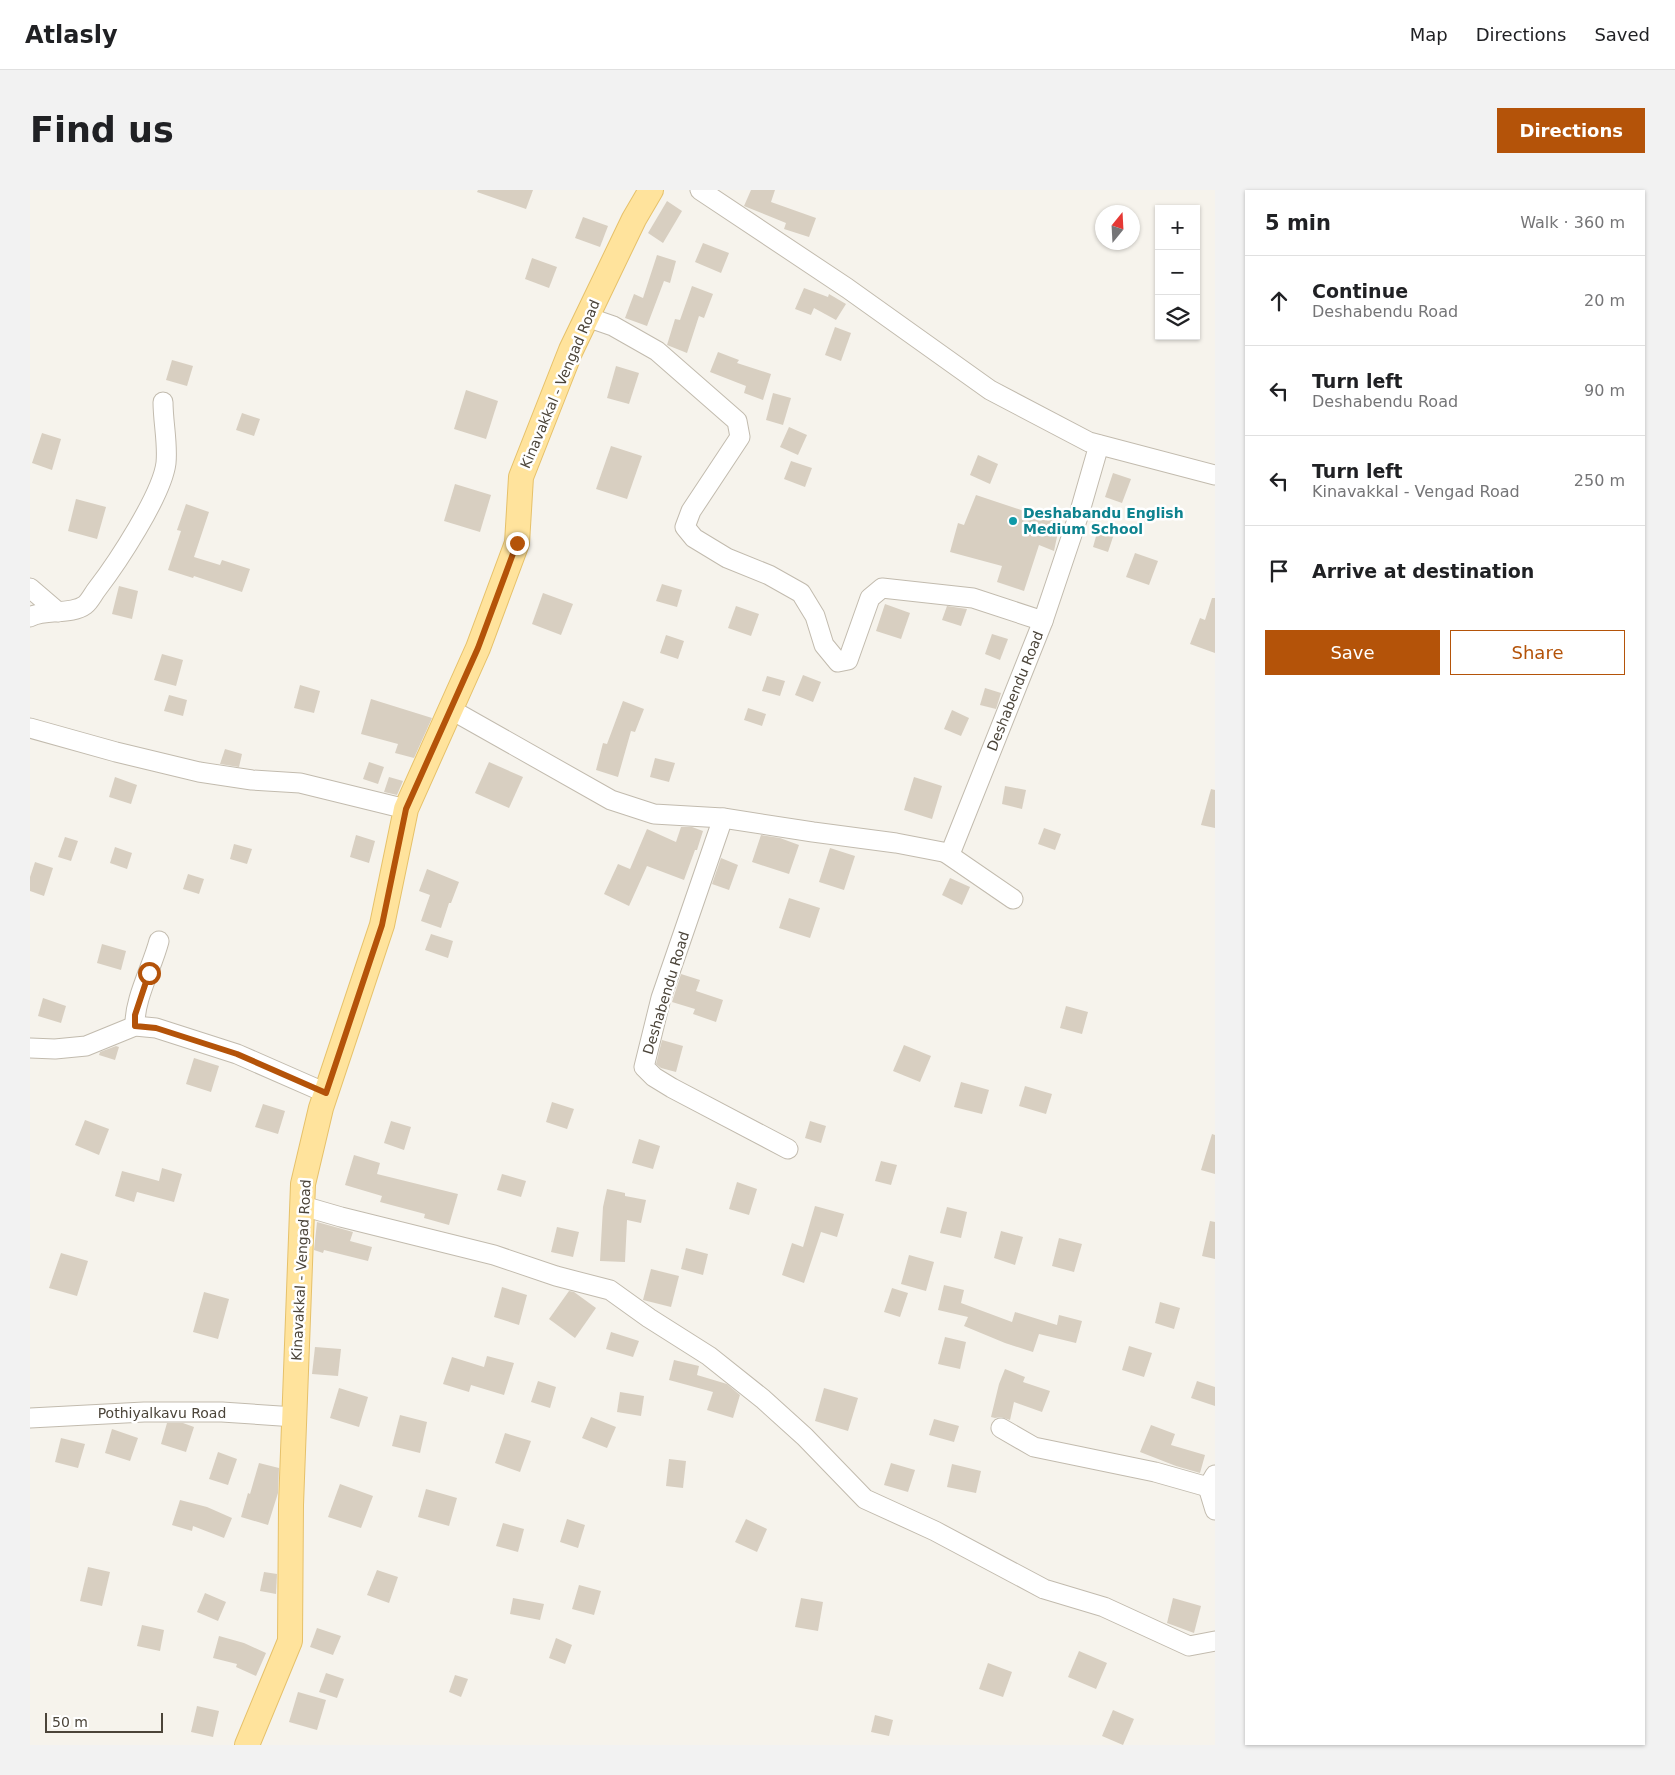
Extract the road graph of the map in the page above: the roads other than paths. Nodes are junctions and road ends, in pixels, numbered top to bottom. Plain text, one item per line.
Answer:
1 (651, 190) edge
2 (700, 190) edge
3 (587, 317) junction
4 (163, 402) dead end
5 (1099, 445) junction
6 (1215, 475) edge
7 (30, 588) edge
8 (58, 612) junction
9 (30, 617) edge
10 (1043, 621) junction
11 (450, 709) junction
12 (30, 728) edge
13 (406, 809) junction
14 (723, 818) junction
15 (946, 853) junction
16 (1013, 899) dead end
17 (159, 941) dead end
18 (135, 1026) junction
19 (30, 1048) edge
20 (326, 1093) junction
21 (788, 1149) dead end
22 (303, 1206) junction
23 (294, 1417) junction
24 (30, 1418) edge
25 (1001, 1428) dead end
26 (1211, 1481) edge
27 (1215, 1510) edge
28 (1215, 1641) edge
29 (247, 1745) edge

1 - 3 main road, Kinavakkal - Vengad Road
2 - 5 street
3 - 10 street, Deshabendu Road
3 - 11 main road, Kinavakkal - Vengad Road
4 - 8 street
5 - 6 street
5 - 10 street
7 - 8 street
8 - 9 street
10 - 15 street, Deshabendu Road
11 - 13 main road, Kinavakkal - Vengad Road
11 - 14 street
12 - 13 street
13 - 20 main road, Kinavakkal - Vengad Road
14 - 15 street
14 - 21 street, Deshabendu Road
15 - 16 street
17 - 18 street
18 - 19 street
18 - 20 street
20 - 22 main road, Kinavakkal - Vengad Road
22 - 23 main road, Kinavakkal - Vengad Road
22 - 28 street
23 - 24 street, Pothiyalkavu Road
23 - 29 main road, Kinavakkal - Vengad Road
25 - 26 street
26 - 27 street

